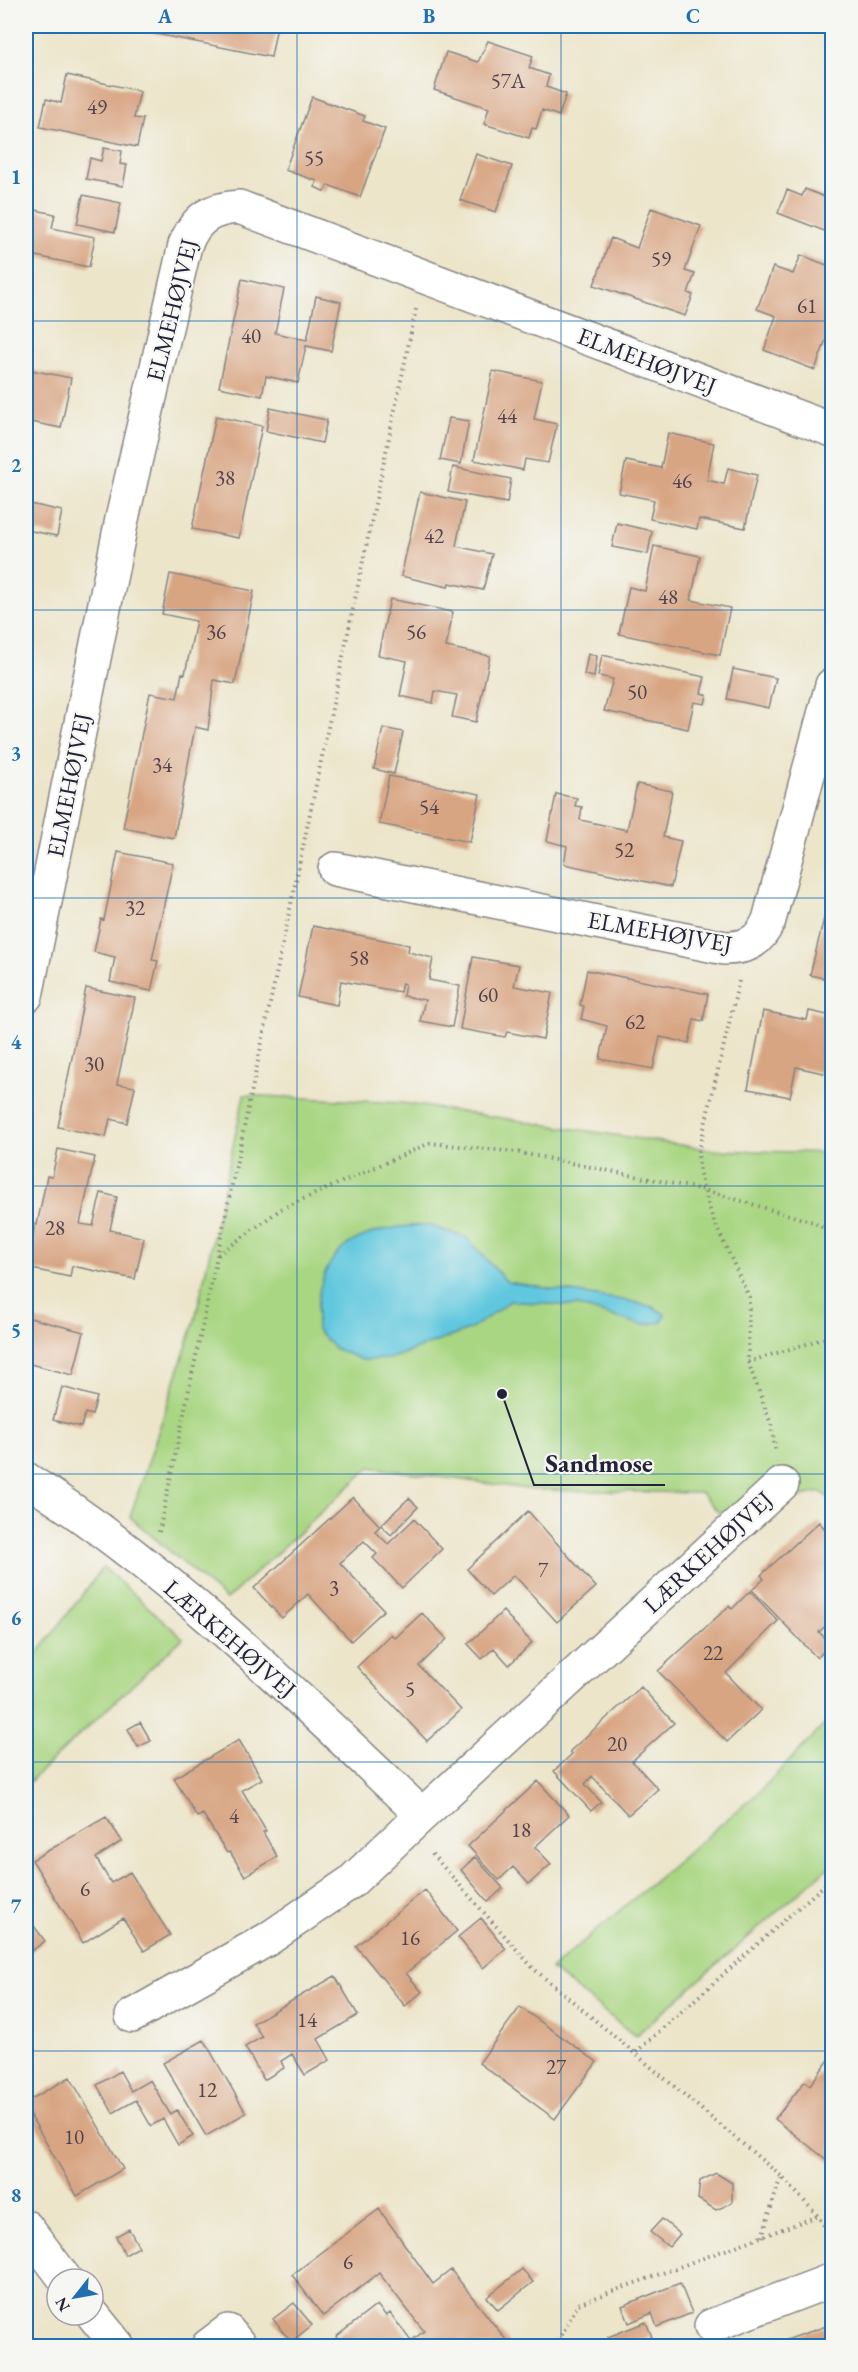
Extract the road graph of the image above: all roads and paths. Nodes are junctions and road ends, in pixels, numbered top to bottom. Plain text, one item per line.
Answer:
1 (423, 276) junction
2 (832, 430) edge
3 (832, 685) edge
4 (335, 869) dead end
5 (738, 948) junction
6 (26, 996) edge
7 (704, 1190) junction
8 (832, 1233) edge
9 (217, 1256) junction
10 (832, 1336) edge
11 (748, 1362) junction
12 (771, 1424) dead end
13 (26, 1479) edge
14 (782, 1484) dead end
15 (151, 1571) junction
16 (415, 1821) junction
17 (832, 1878) edge
18 (132, 2016) dead end
19 (636, 2052) junction
20 (781, 2176) junction
21 (818, 2216) junction
22 (26, 2227) edge
23 (762, 2237) junction
24 (832, 2238) edge
25 (56, 2267) edge
26 (832, 2280) edge
27 (711, 2326) dead end
28 (103, 2327) edge
29 (118, 2346) edge
30 (208, 2346) edge
31 (240, 2346) edge
32 (556, 2346) edge

1 - 2 street, ELMEHØJVEJ
1 - 6 street, ELMEHØJVEJ
1 - 9 path
3 - 5 street, ELMEHØJVEJ
4 - 5 street, ELMEHØJVEJ
5 - 7 path
7 - 8 path
7 - 9 path
7 - 11 path
9 - 15 path
10 - 11 path
11 - 12 path
13 - 15 street, LÆRKEHØJVEJ
14 - 16 street, LÆRKEHØJVEJ
15 - 16 street, LÆRKEHØJVEJ
16 - 18 street, LÆRKEHØJVEJ
16 - 19 path
17 - 19 path
19 - 20 path
20 - 21 path
20 - 23 path
21 - 23 path
21 - 24 path
22 - 25 street
23 - 32 path
26 - 27 street
28 - 29 street
30 - 31 street

